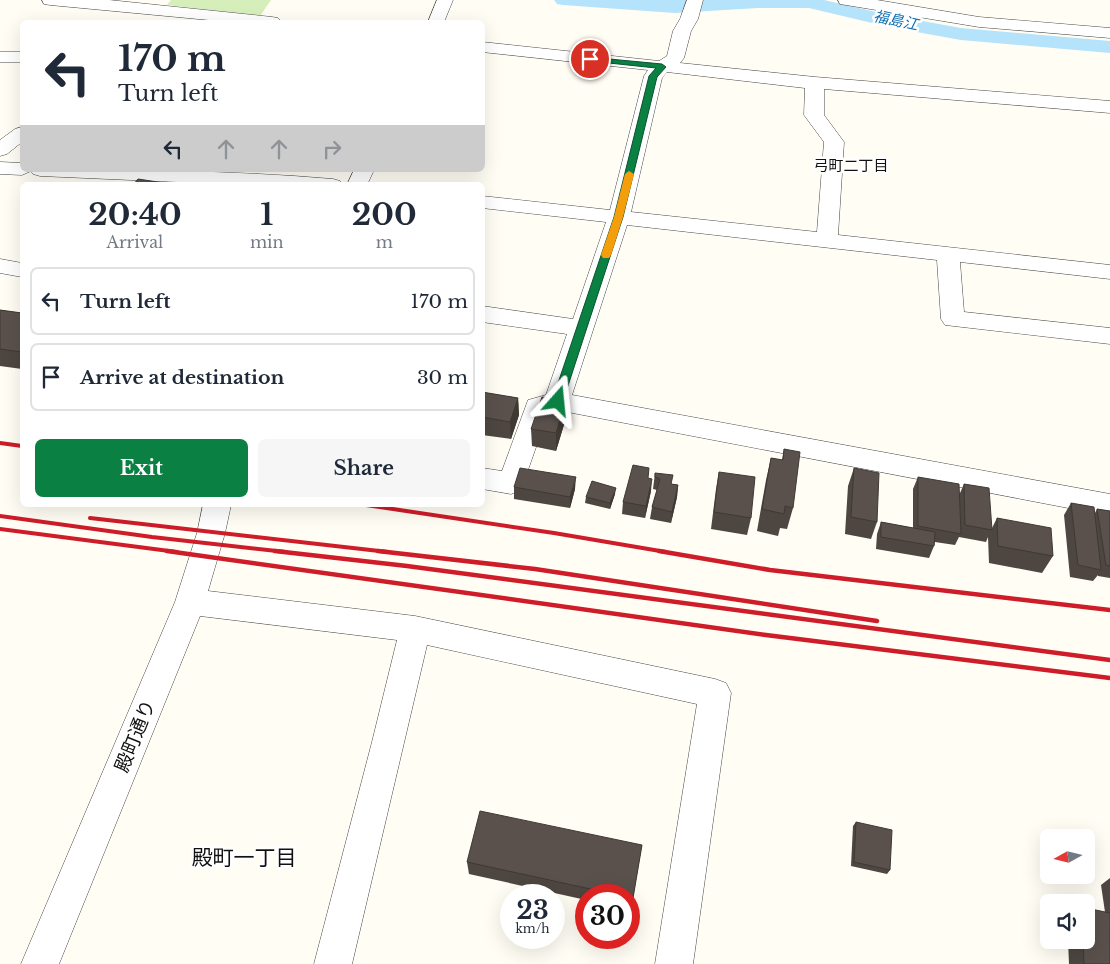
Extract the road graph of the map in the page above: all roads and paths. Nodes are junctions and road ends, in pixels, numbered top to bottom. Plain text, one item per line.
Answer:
1 (50, 0) edge
2 (445, 0) edge
3 (846, 0) edge
4 (695, 1) edge
5 (877, 2) edge
6 (130, 6) junction
7 (155, 8) edge
8 (120, 20) edge
9 (255, 20) edge
10 (437, 20) edge
11 (1110, 33) edge
12 (485, 47) edge
13 (0, 57) edge
14 (20, 58) edge
15 (662, 67) junction
16 (815, 84) junction
17 (1110, 107) edge
18 (20, 139) edge
19 (11, 163) edge
20 (87, 172) edge
21 (298, 182) edge
22 (485, 202) edge
23 (619, 217) junction
24 (827, 240) junction
25 (948, 254) junction
26 (0, 266) edge
27 (20, 270) edge
28 (1110, 272) edge
29 (485, 314) edge
30 (582, 328) junction
31 (1110, 336) edge
32 (538, 404) junction
33 (485, 479) edge
34 (1110, 506) edge
35 (217, 507) edge
36 (190, 602) junction
37 (415, 629) junction
38 (40, 964) edge
39 (333, 964) edge
40 (674, 964) edge

1 - 6 street
2 - 10 street
3 - 5 street
4 - 15 street
5 - 11 street
6 - 7 street
6 - 8 street
7 - 9 street
12 - 15 street
13 - 14 street
15 - 16 street
15 - 23 street
16 - 17 street
16 - 24 street
18 - 19 street
20 - 21 street
22 - 23 street
23 - 24 street
23 - 30 street
24 - 25 street
25 - 28 street
25 - 31 street
26 - 27 street
29 - 30 street
30 - 32 street
32 - 33 street
32 - 34 street
35 - 36 street, 殿町通り
36 - 37 street
36 - 38 street, 殿町通り
37 - 39 street
37 - 40 street

